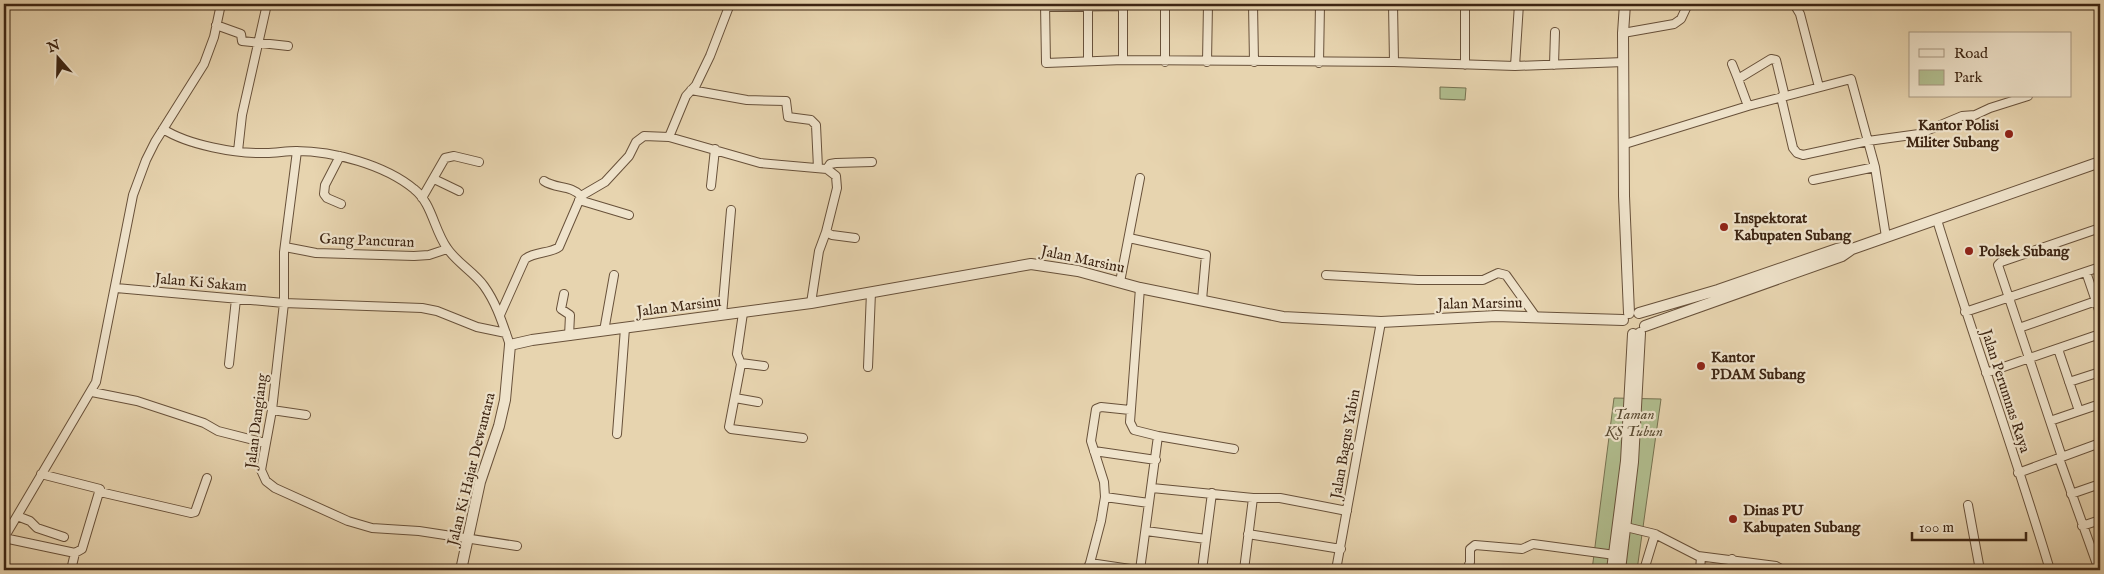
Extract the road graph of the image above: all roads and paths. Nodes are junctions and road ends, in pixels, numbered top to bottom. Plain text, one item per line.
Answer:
1 (221, 4) edge
2 (267, 4) edge
3 (730, 4) edge
4 (1165, 4) edge
5 (1208, 4) edge
6 (1253, 4) edge
7 (1320, 4) edge
8 (1393, 4) edge
9 (1465, 4) edge
10 (1519, 4) edge
11 (1625, 4) edge
12 (1688, 4) edge
13 (1804, 4) edge
14 (1122, 5) edge
15 (1045, 6) edge
16 (1088, 7) junction
17 (1796, 7) edge
18 (216, 25) junction
19 (1555, 32) dead end
20 (1623, 33) junction
21 (257, 42) junction
22 (288, 46) dead end
23 (1123, 60) junction
24 (1088, 61) junction
25 (1165, 62) junction
26 (1207, 62) junction
27 (1254, 62) junction
28 (1394, 62) junction
29 (1624, 62) junction
30 (1319, 63) junction
31 (1732, 64) dead end
32 (1465, 65) junction
33 (1554, 65) junction
34 (1515, 66) junction
35 (1738, 79) junction
36 (1819, 87) junction
37 (691, 90) junction
38 (1782, 97) junction
39 (2022, 98) edge
40 (1748, 106) junction
41 (164, 129) junction
42 (669, 138) junction
43 (1868, 141) junction
44 (1624, 144) junction
45 (715, 149) junction
46 (238, 151) junction
47 (297, 151) junction
48 (340, 156) junction
49 (479, 162) dead end
50 (872, 162) dead end
51 (2100, 162) edge
52 (818, 168) junction
53 (1875, 168) junction
54 (827, 169) junction
55 (1140, 178) dead end
56 (434, 179) junction
57 (1813, 180) dead end
58 (544, 181) dead end
59 (711, 186) dead end
60 (459, 191) dead end
61 (422, 198) junction
62 (580, 198) junction
63 (341, 204) dead end
64 (731, 210) dead end
65 (629, 215) dead end
66 (1937, 220) junction
67 (2100, 228) edge
68 (826, 232) junction
69 (1886, 237) junction
70 (855, 238) dead end
71 (1129, 238) junction
72 (285, 247) junction
73 (447, 249) junction
74 (1852, 249) junction
75 (2100, 267) edge
76 (2086, 272) junction
77 (614, 275) dead end
78 (1326, 275) dead end
79 (1120, 282) junction
80 (116, 288) junction
81 (1140, 288) junction
82 (871, 292) junction
83 (564, 294) dead end
84 (2009, 297) junction
85 (236, 299) junction
86 (1202, 300) junction
87 (2096, 301) junction
88 (284, 303) junction
89 (811, 303) junction
90 (1965, 312) junction
91 (2100, 312) edge
92 (743, 313) junction
93 (500, 315) junction
94 (1630, 315) junction
95 (722, 316) junction
96 (1536, 317) junction
97 (1381, 322) junction
98 (625, 328) junction
99 (2019, 328) junction
100 (604, 331) junction
101 (1640, 331) junction
102 (506, 333) junction
103 (2100, 334) edge
104 (569, 336) junction
105 (510, 345) junction
106 (2058, 348) junction
107 (2030, 358) junction
108 (741, 363) junction
109 (229, 364) dead end
110 (764, 366) dead end
111 (868, 367) dead end
112 (2100, 372) edge
113 (1986, 374) junction
114 (2069, 382) junction
115 (92, 392) junction
116 (734, 398) junction
117 (758, 402) dead end
118 (2100, 404) edge
119 (272, 410) junction
120 (1130, 410) junction
121 (2079, 411) junction
122 (306, 415) dead end
123 (2050, 421) junction
124 (617, 434) dead end
125 (1158, 436) junction
126 (803, 438) dead end
127 (265, 443) junction
128 (2100, 443) edge
129 (1234, 449) dead end
130 (1094, 451) junction
131 (2060, 458) junction
132 (1156, 460) junction
133 (2018, 473) junction
134 (41, 474) junction
135 (207, 478) dead end
136 (2100, 484) edge
137 (1152, 488) junction
138 (100, 492) junction
139 (1212, 493) junction
140 (2071, 494) junction
141 (1104, 498) junction
142 (1253, 498) junction
143 (1150, 503) junction
144 (1968, 505) dead end
145 (1347, 511) junction
146 (17, 516) junction
147 (2100, 520) edge
148 (2082, 526) junction
149 (1626, 527) junction
150 (1146, 531) junction
151 (1248, 534) junction
152 (1655, 534) junction
153 (64, 537) dead end
154 (4, 538) edge
155 (1206, 538) junction
156 (468, 539) junction
157 (517, 546) dead end
158 (1341, 549) junction
159 (75, 552) junction
160 (1614, 555) junction
161 (2097, 555) edge
162 (1701, 557) junction
163 (1732, 559) junction
164 (1088, 566) edge
165 (71, 570) edge
166 (461, 570) edge
167 (1138, 570) edge
168 (1202, 570) edge
169 (1244, 570) edge
170 (1336, 570) edge
171 (1467, 570) edge
172 (1612, 570) edge
173 (1620, 570) edge
174 (1644, 570) edge
175 (1700, 570) edge
176 (1730, 570) edge
177 (1783, 570) edge
178 (1980, 570) edge
179 (2050, 570) edge
180 (2099, 570) edge

1 - 18 street
2 - 21 street
3 - 37 street
4 - 25 street
5 - 26 street
6 - 27 street
7 - 30 street
8 - 28 street
9 - 32 street
10 - 34 street
11 - 20 street
12 - 20 street
13 - 17 street
14 - 16 street
14 - 23 street
15 - 16 street
15 - 24 street
16 - 24 street
17 - 36 street
18 - 21 street
18 - 41 street
19 - 33 street
20 - 29 street
21 - 22 street
21 - 46 street
23 - 24 street
23 - 25 street
25 - 26 street
26 - 27 street
27 - 30 street
28 - 30 street
28 - 32 street
29 - 33 street
29 - 44 street
31 - 35 street
32 - 34 street
33 - 34 street
35 - 38 street
35 - 40 street
36 - 38 street
36 - 43 street
37 - 42 street
37 - 52 street
38 - 40 street
38 - 43 street
39 - 43 street
40 - 44 street
41 - 46 street
41 - 80 street
42 - 45 street
42 - 62 street
43 - 53 street
44 - 94 street
45 - 52 street
45 - 59 street
46 - 47 street
47 - 48 street
47 - 72 street, Jalan Dangiang
48 - 61 street
48 - 63 street
49 - 56 street
50 - 54 street
51 - 66 street
52 - 54 street
53 - 57 street
53 - 69 street
54 - 68 street
55 - 71 street
56 - 60 street
56 - 61 street
58 - 62 street
61 - 73 street
62 - 65 street
62 - 93 street
64 - 95 street
66 - 69 street
66 - 90 street, Jalan Perumnas Raya
67 - 84 street
68 - 70 street
68 - 89 street
69 - 74 street
71 - 79 street
71 - 86 street
72 - 73 street, Gang Pancuran
72 - 88 street, Jalan Dangiang
73 - 93 street
74 - 94 street, Jalan Marsinu
74 - 101 street
75 - 76 street
76 - 84 street
76 - 87 street
77 - 100 street
78 - 96 street
79 - 81 street, Jalan Marsinu
79 - 82 street, Jalan Marsinu
80 - 85 street, Jalan Ki Sakam
80 - 115 street
81 - 86 street, Jalan Marsinu
81 - 120 street
82 - 89 street, Jalan Marsinu
82 - 111 street
83 - 104 street
84 - 90 street
84 - 99 street
85 - 88 street, Jalan Ki Sakam
85 - 109 street
86 - 97 street, Jalan Marsinu
87 - 91 street
87 - 99 street
88 - 102 street, Jalan Ki Sakam
88 - 119 street, Jalan Dangiang
89 - 92 street, Jalan Marsinu
90 - 113 street, Jalan Perumnas Raya
92 - 95 street, Jalan Marsinu
92 - 108 street
93 - 102 street
94 - 96 street, Jalan Marsinu
94 - 101 street
94 - 101 street
95 - 98 street, Jalan Marsinu
96 - 97 street, Jalan Marsinu
97 - 145 street, Jalan Bagus Yabin
98 - 100 street, Jalan Marsinu
98 - 124 street
99 - 107 street
100 - 104 street, Jalan Marsinu
101 - 149 street
101 - 160 street
102 - 105 street
103 - 106 street
104 - 105 street, Jalan Marsinu
105 - 156 street, Jalan Ki Hajar Dewantara
106 - 107 street
106 - 114 street
107 - 113 street
107 - 123 street
108 - 110 street
108 - 116 street
112 - 114 street
113 - 133 street, Jalan Perumnas Raya
114 - 121 street
115 - 127 street
115 - 134 street
116 - 117 street
116 - 126 street
118 - 121 street
119 - 122 street
119 - 127 street, Jalan Dangiang
120 - 125 street
120 - 130 street
121 - 123 street
123 - 131 street
125 - 129 street
125 - 132 street
127 - 156 street, Jalan Dangiang
128 - 131 street
130 - 132 street
130 - 141 street
131 - 133 street
131 - 140 street
132 - 137 street
133 - 179 street, Jalan Perumnas Raya
134 - 138 street
134 - 146 street
135 - 138 street
136 - 140 street
137 - 139 street
137 - 143 street
138 - 159 street
139 - 142 street
139 - 155 street
140 - 148 street
141 - 143 street
141 - 164 street
142 - 145 street
142 - 151 street
143 - 150 street
144 - 178 street
145 - 158 street, Jalan Bagus Yabin
146 - 153 street
146 - 154 street
147 - 148 street
148 - 161 street
149 - 152 street
149 - 173 street
150 - 155 street
150 - 167 street
151 - 158 street
151 - 169 street
152 - 162 street
152 - 174 street
154 - 159 street
155 - 168 street
156 - 157 street
156 - 166 street, Jalan Ki Hajar Dewantara
158 - 170 street, Jalan Bagus Yabin
159 - 165 street
160 - 171 street
160 - 172 street
161 - 180 street
162 - 163 street
162 - 175 street
163 - 176 street
163 - 177 street
164 - 167 street

